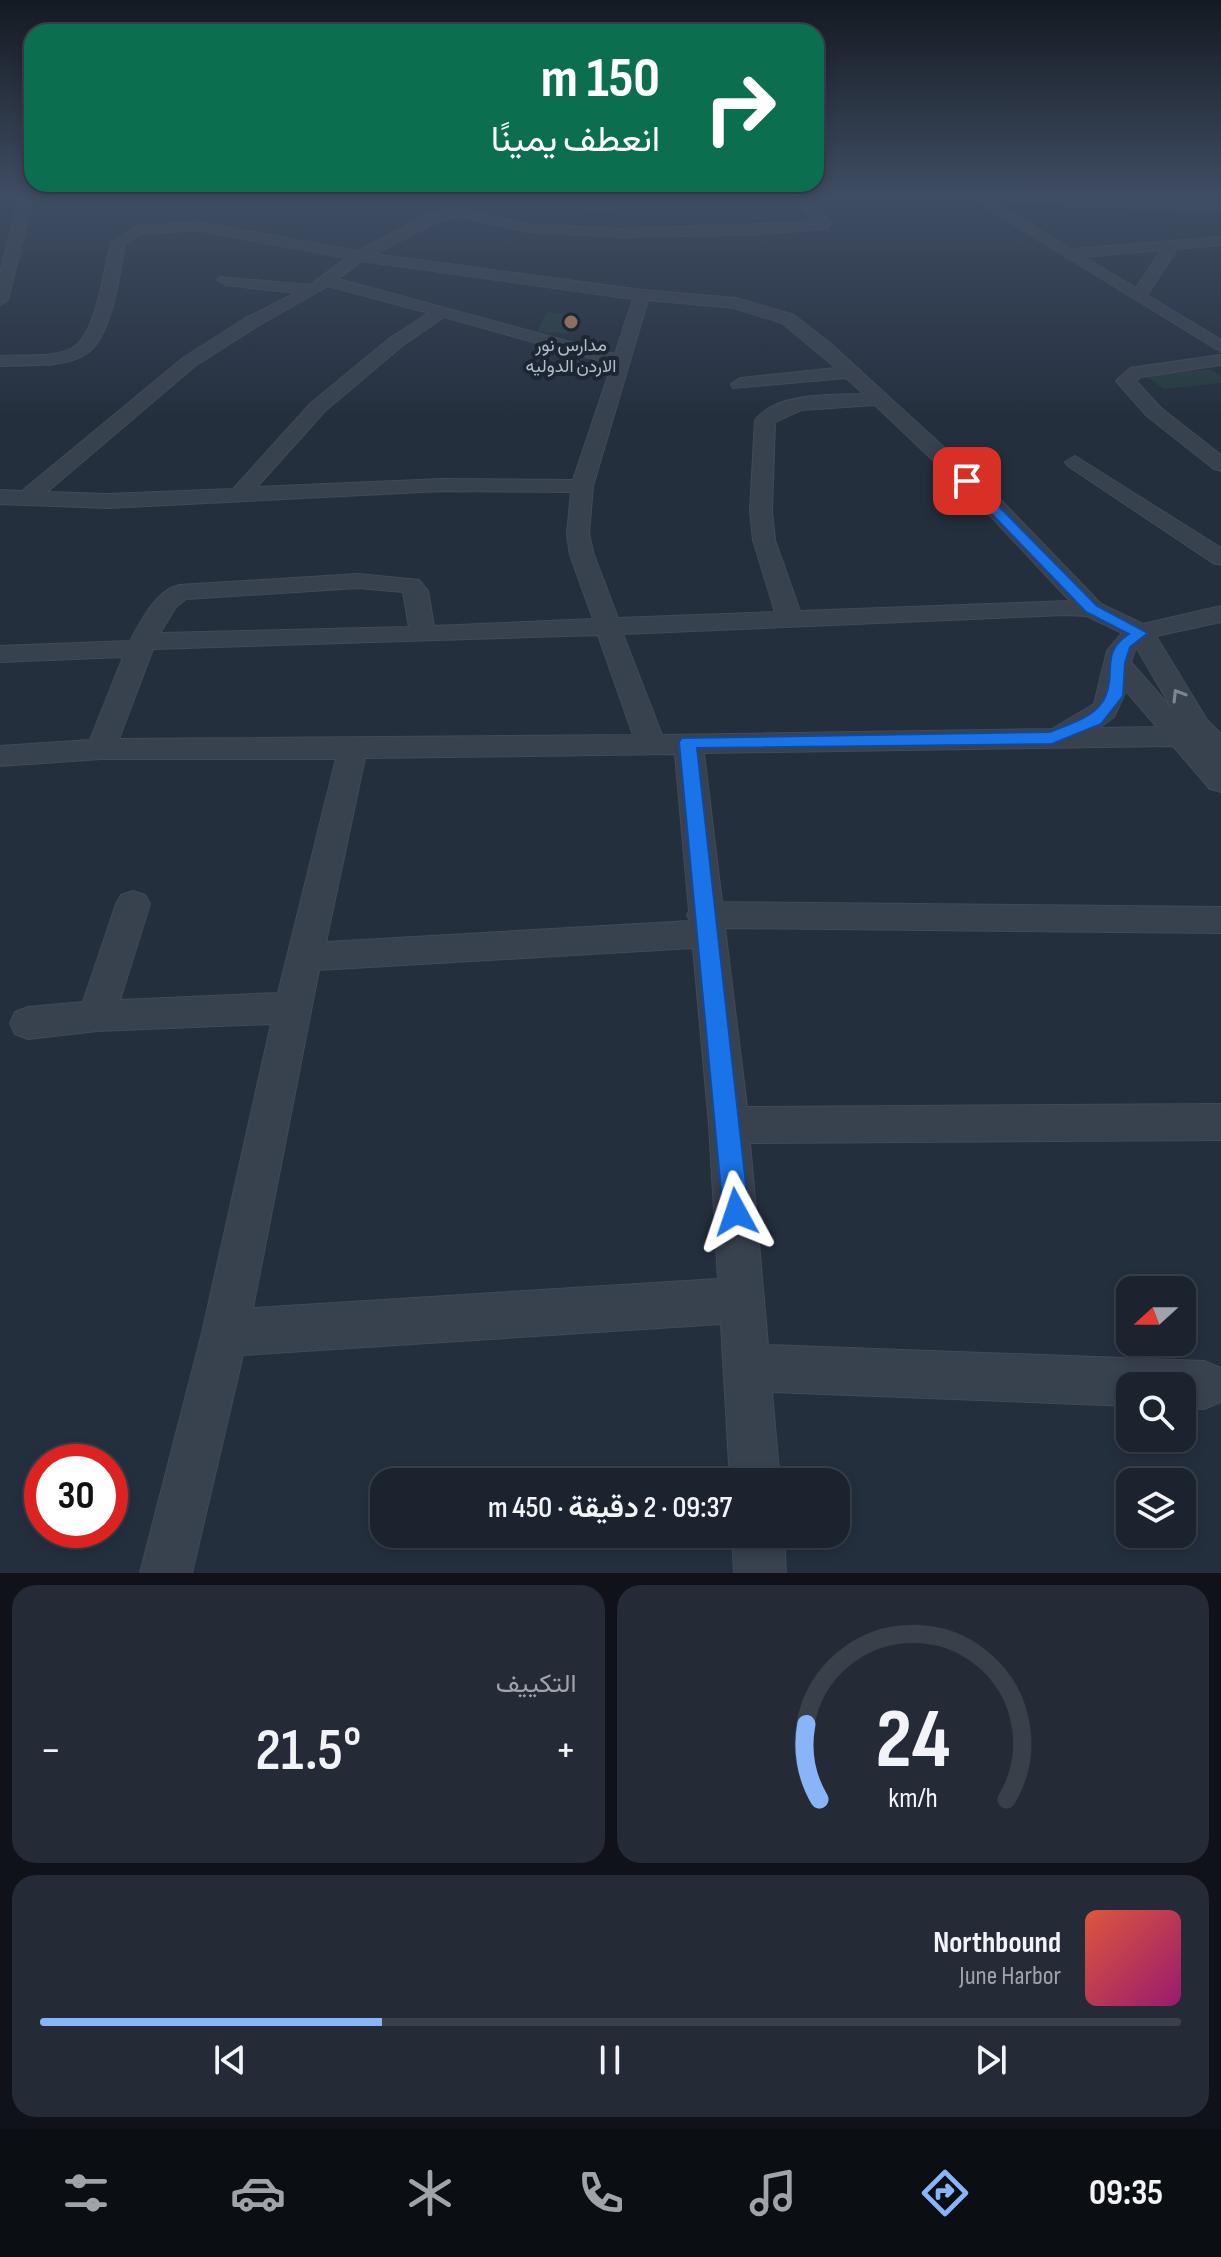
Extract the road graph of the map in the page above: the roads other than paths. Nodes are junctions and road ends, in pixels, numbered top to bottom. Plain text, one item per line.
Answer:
1 (4, 271) edge
2 (111, 271) edge
3 (339, 271) edge
4 (471, 271) edge
5 (1097, 271) edge
6 (1155, 271) edge
7 (225, 280) dead end
8 (320, 286) junction
9 (642, 295) junction
10 (1139, 296) junction
11 (0, 300) edge
12 (442, 311) junction
13 (1221, 347) edge
14 (1221, 360) edge
15 (0, 361) edge
16 (622, 361) junction
17 (850, 372) junction
18 (740, 384) dead end
19 (877, 399) junction
20 (1075, 462) dead end
21 (1221, 465) edge
22 (582, 486) junction
23 (0, 497) edge
24 (237, 497) junction
25 (38, 499) junction
26 (0, 513) edge
27 (1221, 558) edge
28 (1092, 609) junction
29 (1221, 614) edge
30 (790, 619) junction
31 (609, 627) junction
32 (1141, 633) junction
33 (423, 634) junction
34 (142, 645) junction
35 (0, 654) edge
36 (1117, 663) junction
37 (1188, 731) junction
38 (1052, 738) junction
39 (669, 743) junction
40 (101, 749) junction
41 (353, 749) junction
42 (1221, 752) edge
43 (0, 756) edge
44 (1221, 782) edge
45 (133, 904) dead end
46 (1221, 920) edge
47 (705, 924) junction
48 (306, 957) junction
49 (293, 1008) junction
50 (97, 1016) junction
51 (28, 1023) dead end
52 (1221, 1122) edge
53 (729, 1125) junction
54 (743, 1300) junction
55 (225, 1333) junction
56 (749, 1368) junction
57 (1204, 1385) dead end
58 (754, 1468) edge
59 (759, 1548) edge
60 (166, 1573) edge
61 (760, 1573) edge

1 - 11 street
2 - 15 street
3 - 8 street
4 - 9 street
5 - 10 street
6 - 10 street
7 - 8 street
8 - 12 street
8 - 25 street
9 - 16 street
9 - 17 street
10 - 13 street
12 - 16 street
12 - 24 street
14 - 21 street
16 - 22 street
17 - 18 street
17 - 19 street
19 - 28 street
19 - 30 street
20 - 27 street
22 - 24 street
22 - 31 street
23 - 25 street
24 - 25 street
25 - 26 street
28 - 30 street
28 - 32 street
29 - 32 street
30 - 31 street
31 - 33 street
31 - 39 street
32 - 36 street
37 -> 32 street
33 - 34 street
33 - 34 street
34 - 35 street
34 - 40 street
36 - 37 street
36 - 38 street
37 - 38 street
37 - 42 street
37 - 44 street
38 - 39 street
39 - 41 street
39 - 47 street
40 - 41 street
40 - 43 street
41 - 48 street
45 - 50 street
46 - 47 street
47 - 48 street
47 - 53 street
48 - 49 street
49 - 50 street
49 - 55 street
50 - 51 street
52 - 53 street
53 - 54 street
54 - 55 street
54 - 56 street
55 - 60 street
56 - 57 street
56 - 58 street
59 - 61 street

